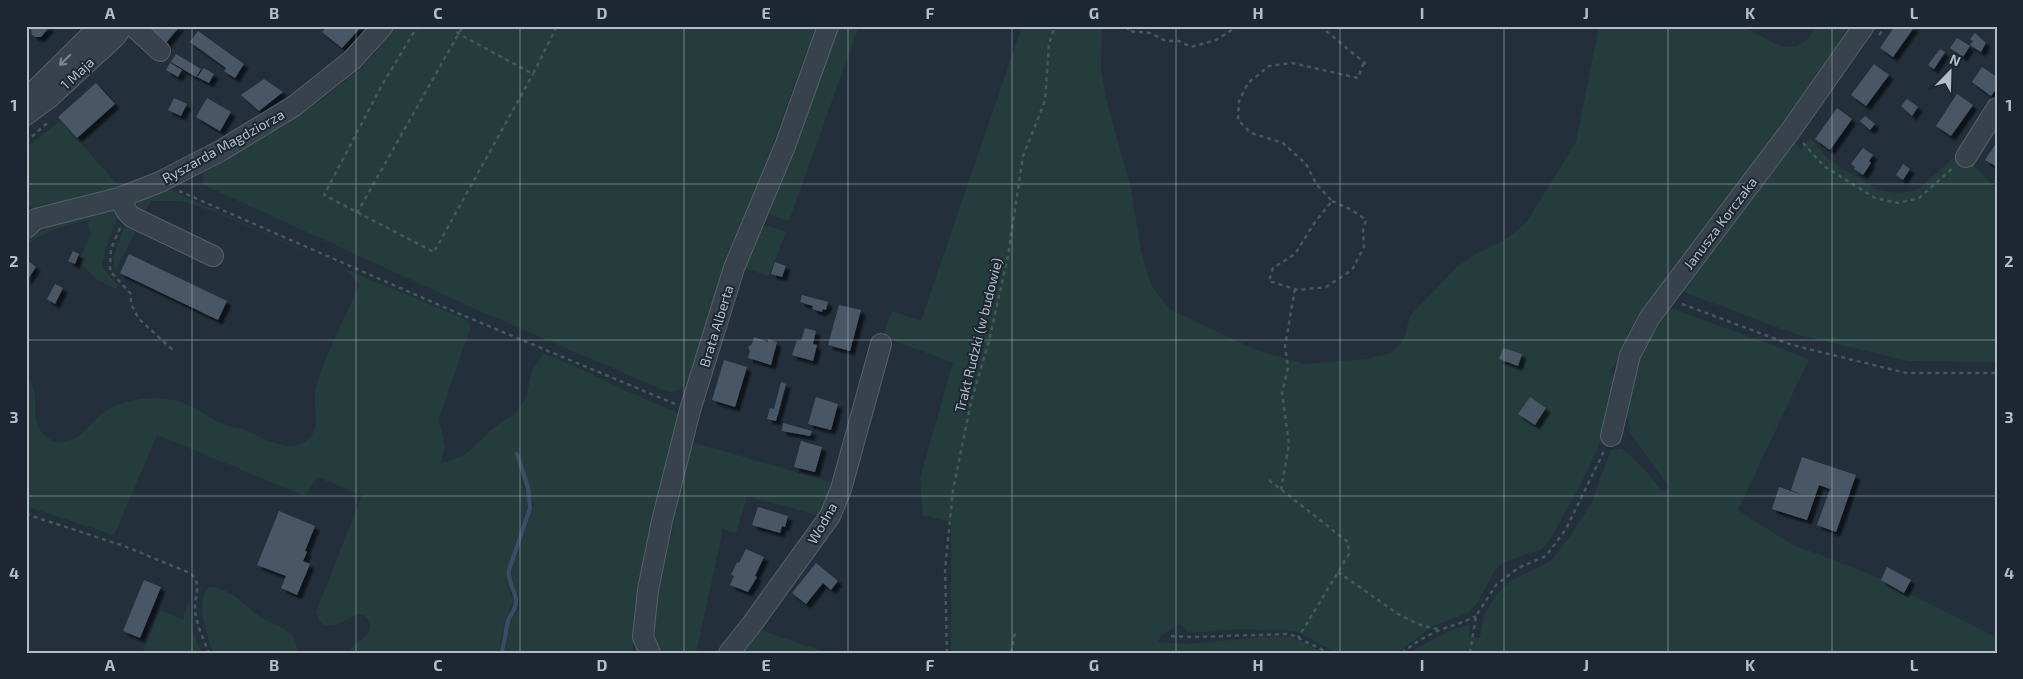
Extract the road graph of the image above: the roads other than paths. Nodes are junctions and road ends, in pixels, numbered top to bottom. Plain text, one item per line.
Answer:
1 (100, 26) edge
2 (123, 26) edge
3 (133, 26) edge
4 (383, 26) edge
5 (828, 26) edge
6 (1864, 26) edge
7 (160, 51) dead end
8 (26, 99) edge
9 (1997, 108) edge
10 (26, 115) edge
11 (1966, 157) road end
12 (123, 205) junction
13 (30, 221) edge
14 (213, 256) dead end
15 (882, 344) dead end
16 (1611, 436) road end
17 (647, 645) edge
18 (729, 653) edge

1 -> 8 street, 1 Maja
2 - 10 street, 1 Maja
3 - 7 street
4 - 12 street, Ryszarda Magdziorza
5 - 17 street, Brata Alberta
6 - 16 street, Janusza Korczaka
9 - 11 street
12 - 13 street, Ryszarda Magdziorza
12 - 14 street
15 - 18 street, Wodna

